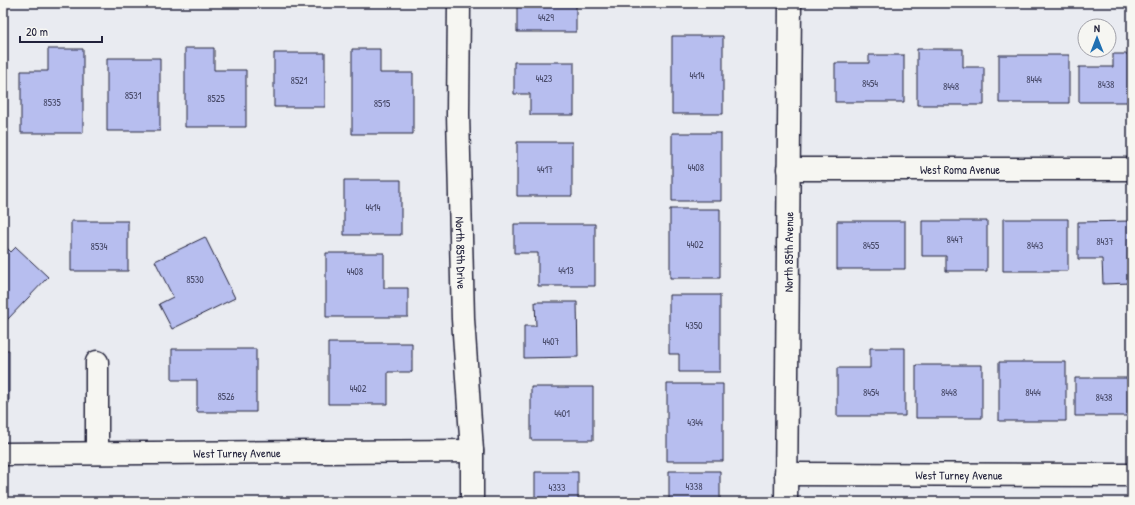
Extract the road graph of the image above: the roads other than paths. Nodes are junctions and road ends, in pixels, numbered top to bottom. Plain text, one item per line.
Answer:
1 (459, 3) edge
2 (790, 3) edge
3 (788, 169) junction
4 (1132, 169) edge
5 (97, 362) dead end
6 (472, 451) junction
7 (3, 454) edge
8 (97, 454) junction
9 (786, 474) junction
10 (1132, 475) edge
11 (472, 502) edge
12 (786, 502) edge

1 - 6 street, North 85th Drive
2 - 3 street, North 85th Avenue
3 - 4 street, West Roma Avenue
3 - 9 street, North 85th Avenue
5 - 8 street
6 - 8 street, West Turney Avenue
6 - 11 street, North 85th Drive
7 - 8 street, West Turney Avenue
9 - 10 street, West Turney Avenue
9 - 12 street, North 85th Avenue

